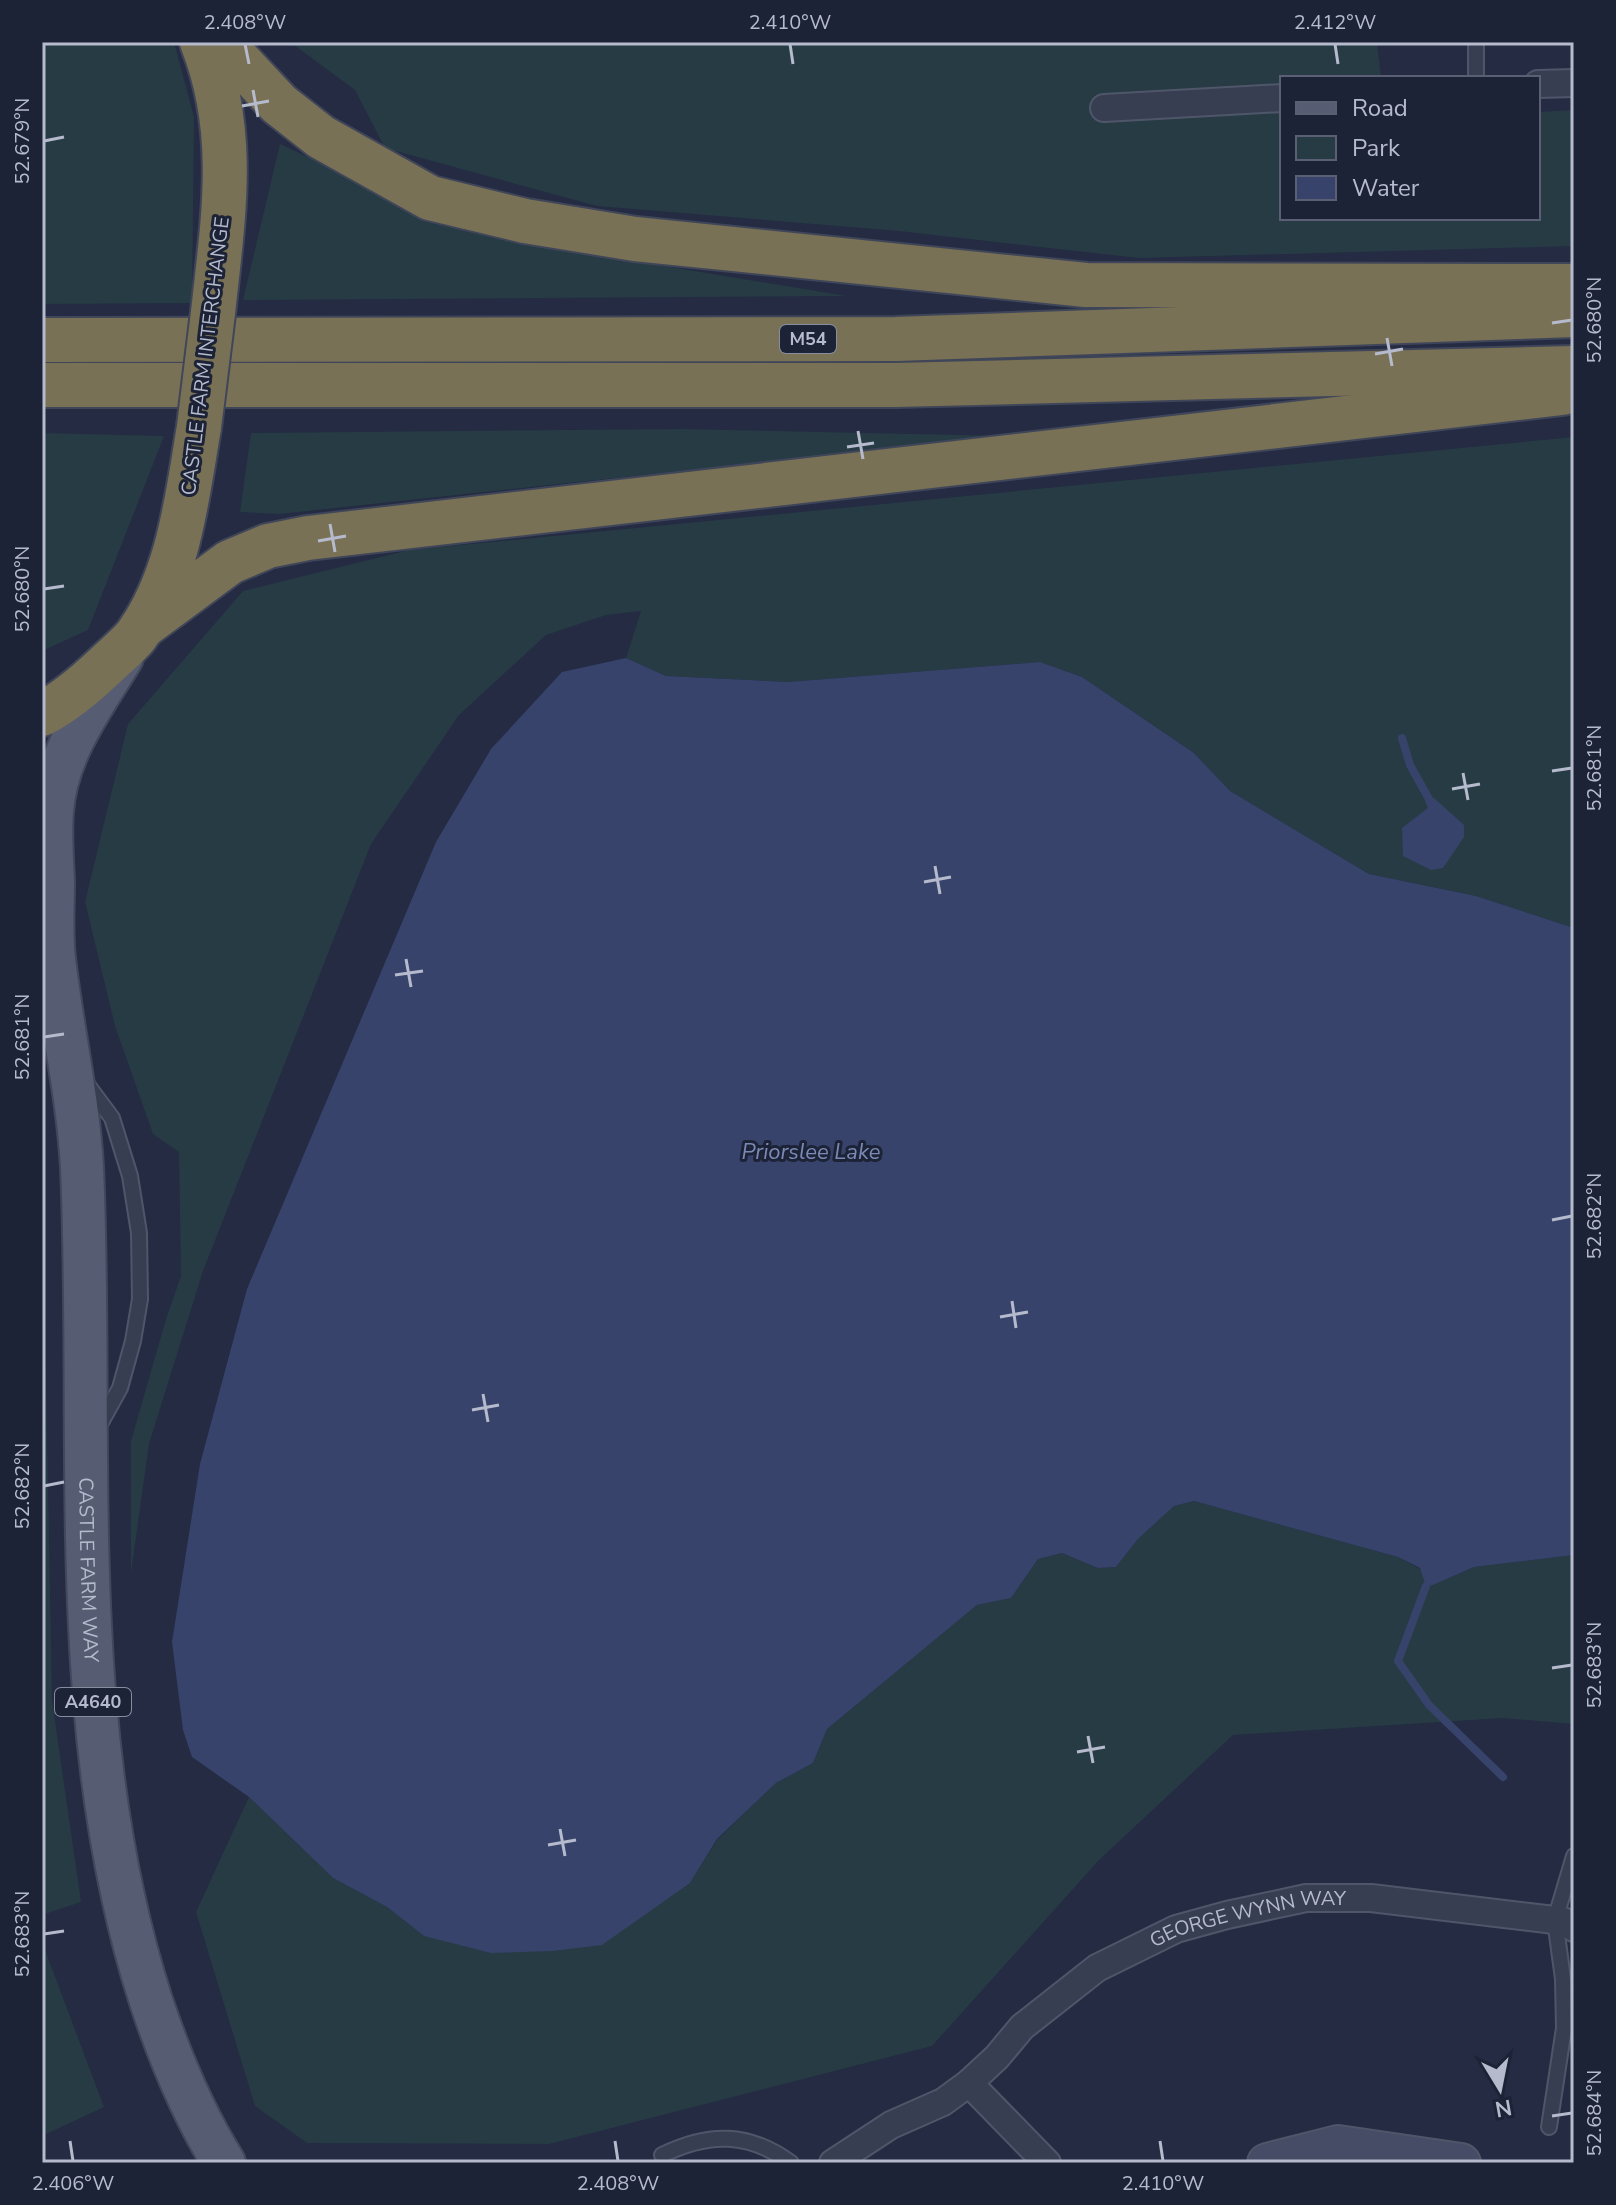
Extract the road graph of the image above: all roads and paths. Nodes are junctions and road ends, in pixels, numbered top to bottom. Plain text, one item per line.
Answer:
1 (202, 42) edge
2 (221, 42) edge
3 (1476, 42) edge
4 (1476, 76) edge
5 (1574, 83) edge
6 (1540, 84) edge
7 (1280, 98) edge
8 (1104, 108) dead end
9 (1574, 286) edge
10 (1574, 315) edge
11 (42, 340) edge
12 (1574, 368) edge
13 (42, 385) edge
14 (1574, 392) edge
15 (138, 633) junction
16 (42, 714) edge
17 (48, 942) edge
18 (71, 1064) junction
19 (88, 1447) junction
20 (1574, 1856) edge
21 (1564, 1924) edge
22 (969, 2083) junction
23 (1549, 2127) dead end
24 (662, 2155) dead end
25 (224, 2163) edge
26 (791, 2163) edge
27 (833, 2163) edge
28 (1047, 2163) edge
29 (1267, 2163) edge
30 (1461, 2163) edge

1 - 15 highway, CASTLE FARM INTERCHANGE, bridge
2 - 9 highway
3 - 4 lane
5 - 6 street
7 - 8 street
10 - 11 highway, M54
12 - 13 highway
14 - 15 highway
15 - 16 highway, CASTLE FARM INTERCHANGE
15 - 17 main road, CASTLE FARM WAY / A4640
17 - 18 main road, CASTLE FARM WAY / A4640
18 - 19 main road, CASTLE FARM WAY / A4640
18 - 19 lane
19 - 25 main road, CASTLE FARM WAY / A4640
20 - 21 lane
21 - 22 street, GEORGE WYNN WAY
21 - 23 lane
22 - 27 street, GEORGE WYNN WAY
22 - 28 street
24 - 26 lane
29 - 30 street

